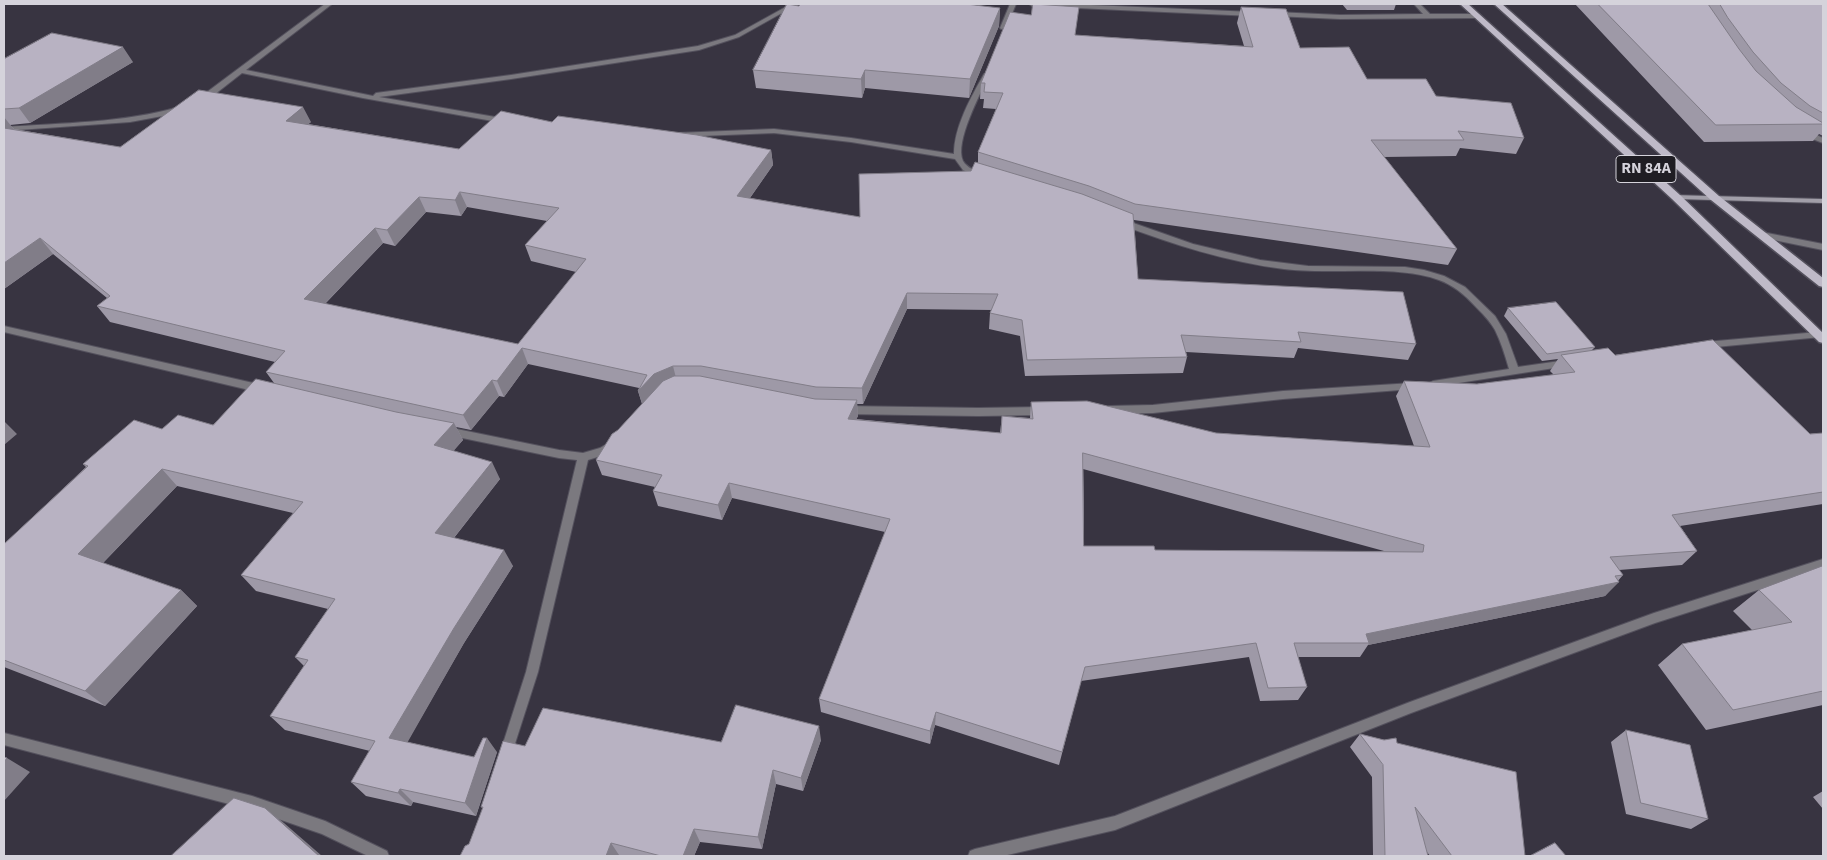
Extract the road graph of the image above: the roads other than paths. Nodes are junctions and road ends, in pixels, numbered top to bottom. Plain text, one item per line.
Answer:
1 (329, 4) edge
2 (795, 4) edge
3 (1013, 4) edge
4 (1032, 4) edge
5 (1417, 4) edge
6 (1464, 4) edge
7 (1498, 4) edge
8 (1135, 6) edge
9 (1428, 16) junction
10 (1476, 16) junction
11 (1000, 38) edge
12 (990, 63) edge
13 (240, 71) junction
14 (363, 96) junction
15 (193, 104) edge
16 (185, 107) edge
17 (515, 122) edge
18 (4, 129) edge
19 (1800, 130) edge
20 (666, 135) edge
21 (1823, 141) edge
22 (958, 157) junction
23 (991, 179) edge
24 (1676, 197) junction
25 (1715, 198) junction
26 (1823, 200) edge
27 (1109, 217) edge
28 (1762, 235) junction
29 (1814, 245) junction
30 (1823, 247) edge
31 (1823, 252) edge
32 (1823, 283) edge
33 (4, 329) edge
34 (1821, 337) edge
35 (1698, 345) edge
36 (1574, 362) edge
37 (1516, 371) junction
38 (274, 392) edge
39 (836, 410) edge
40 (1094, 410) edge
41 (1055, 411) edge
42 (435, 429) edge
43 (618, 441) edge
44 (583, 457) junction
45 (1823, 564) edge
46 (4, 739) edge
47 (502, 764) edge
48 (382, 856) edge
49 (975, 856) edge

1 - 13 street
2 - 14 street
3 - 11 street
4 - 8 street
5 - 9 street
6 - 10 main road, RN 84A
7 - 25 main road, RN 84A
8 - 9 street
9 - 10 street
10 - 24 main road, RN 84A
12 - 22 street
13 - 14 street
13 - 15 street
14 - 17 street
16 - 18 street
19 - 21 street
20 - 22 street
22 - 23 street
24 - 25 street
24 - 34 main road, RN 84A
25 - 26 street
25 - 28 main road, RN 84A
27 - 37 street
28 - 29 street
28 - 32 main road, RN 84A
29 - 30 street
29 - 31 street
33 - 38 street
34 - 35 street
36 - 37 street
37 - 40 street
39 - 41 street
42 - 44 street
43 - 44 street
44 - 47 street
45 - 49 street
46 - 48 street

